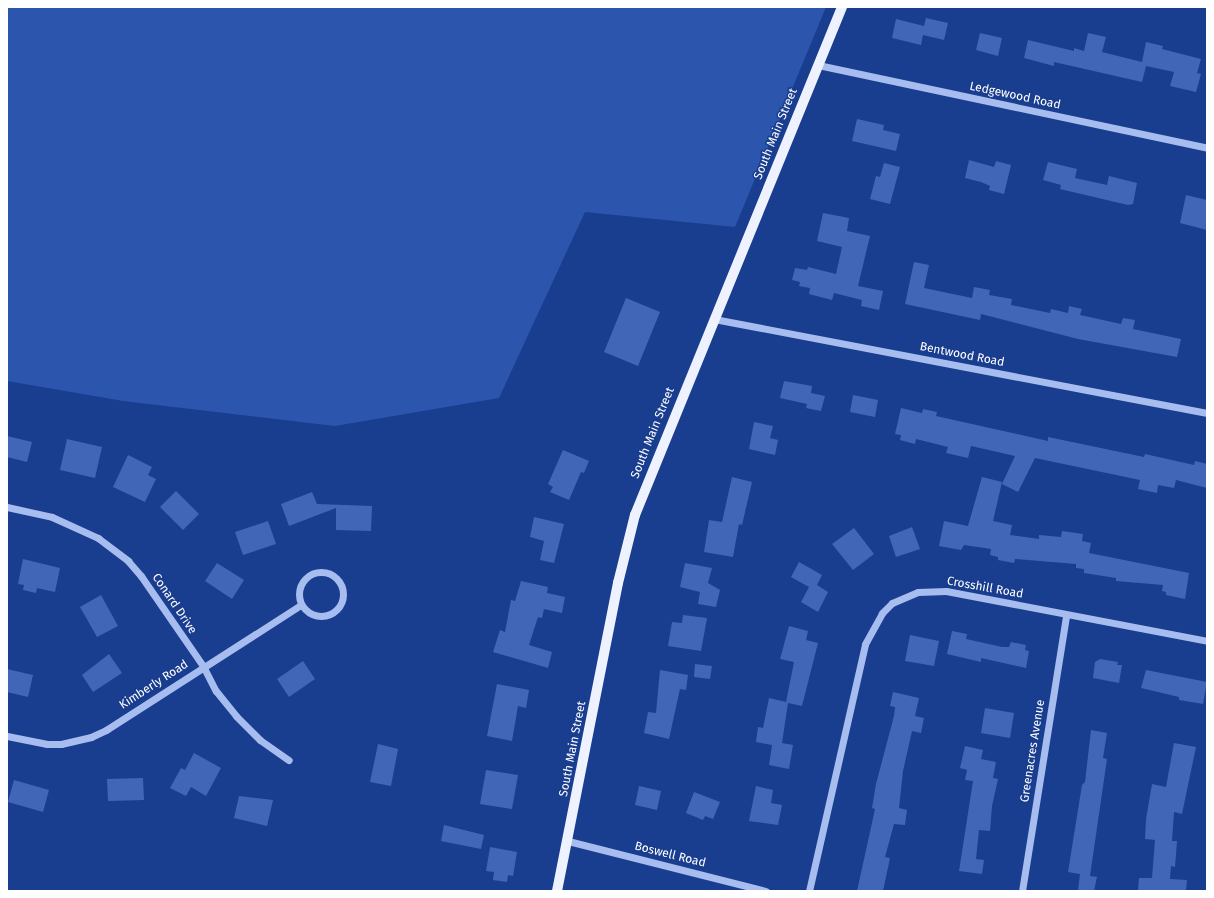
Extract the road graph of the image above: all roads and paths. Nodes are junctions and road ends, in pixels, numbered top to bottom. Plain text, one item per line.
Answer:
1 (842, 7) edge
2 (818, 65) junction
3 (1207, 148) edge
4 (714, 319) junction
5 (1207, 413) edge
6 (7, 507) edge
7 (301, 605) junction
8 (1066, 615) junction
9 (1207, 642) edge
10 (203, 666) junction
11 (7, 736) edge
12 (289, 760) dead end
13 (568, 841) junction
14 (557, 891) edge
15 (766, 891) edge
16 (809, 891) edge
17 (1022, 891) edge

1 - 2 main road, South Main Street
2 - 3 street, Ledgewood Road
2 - 4 main road, South Main Street
4 - 5 street, Bentwood Road
4 - 13 main road, South Main Street
6 - 10 street, Conard Drive
7 - 7 street
7 - 10 street, Kimberly Road
8 - 9 street, Crosshill Road
8 - 16 street, Crosshill Road
8 - 17 street, Greenacres Avenue
10 - 11 street, Kimberly Road
10 - 12 street, Conard Drive
13 - 14 main road, South Main Street
13 - 15 street, Boswell Road

